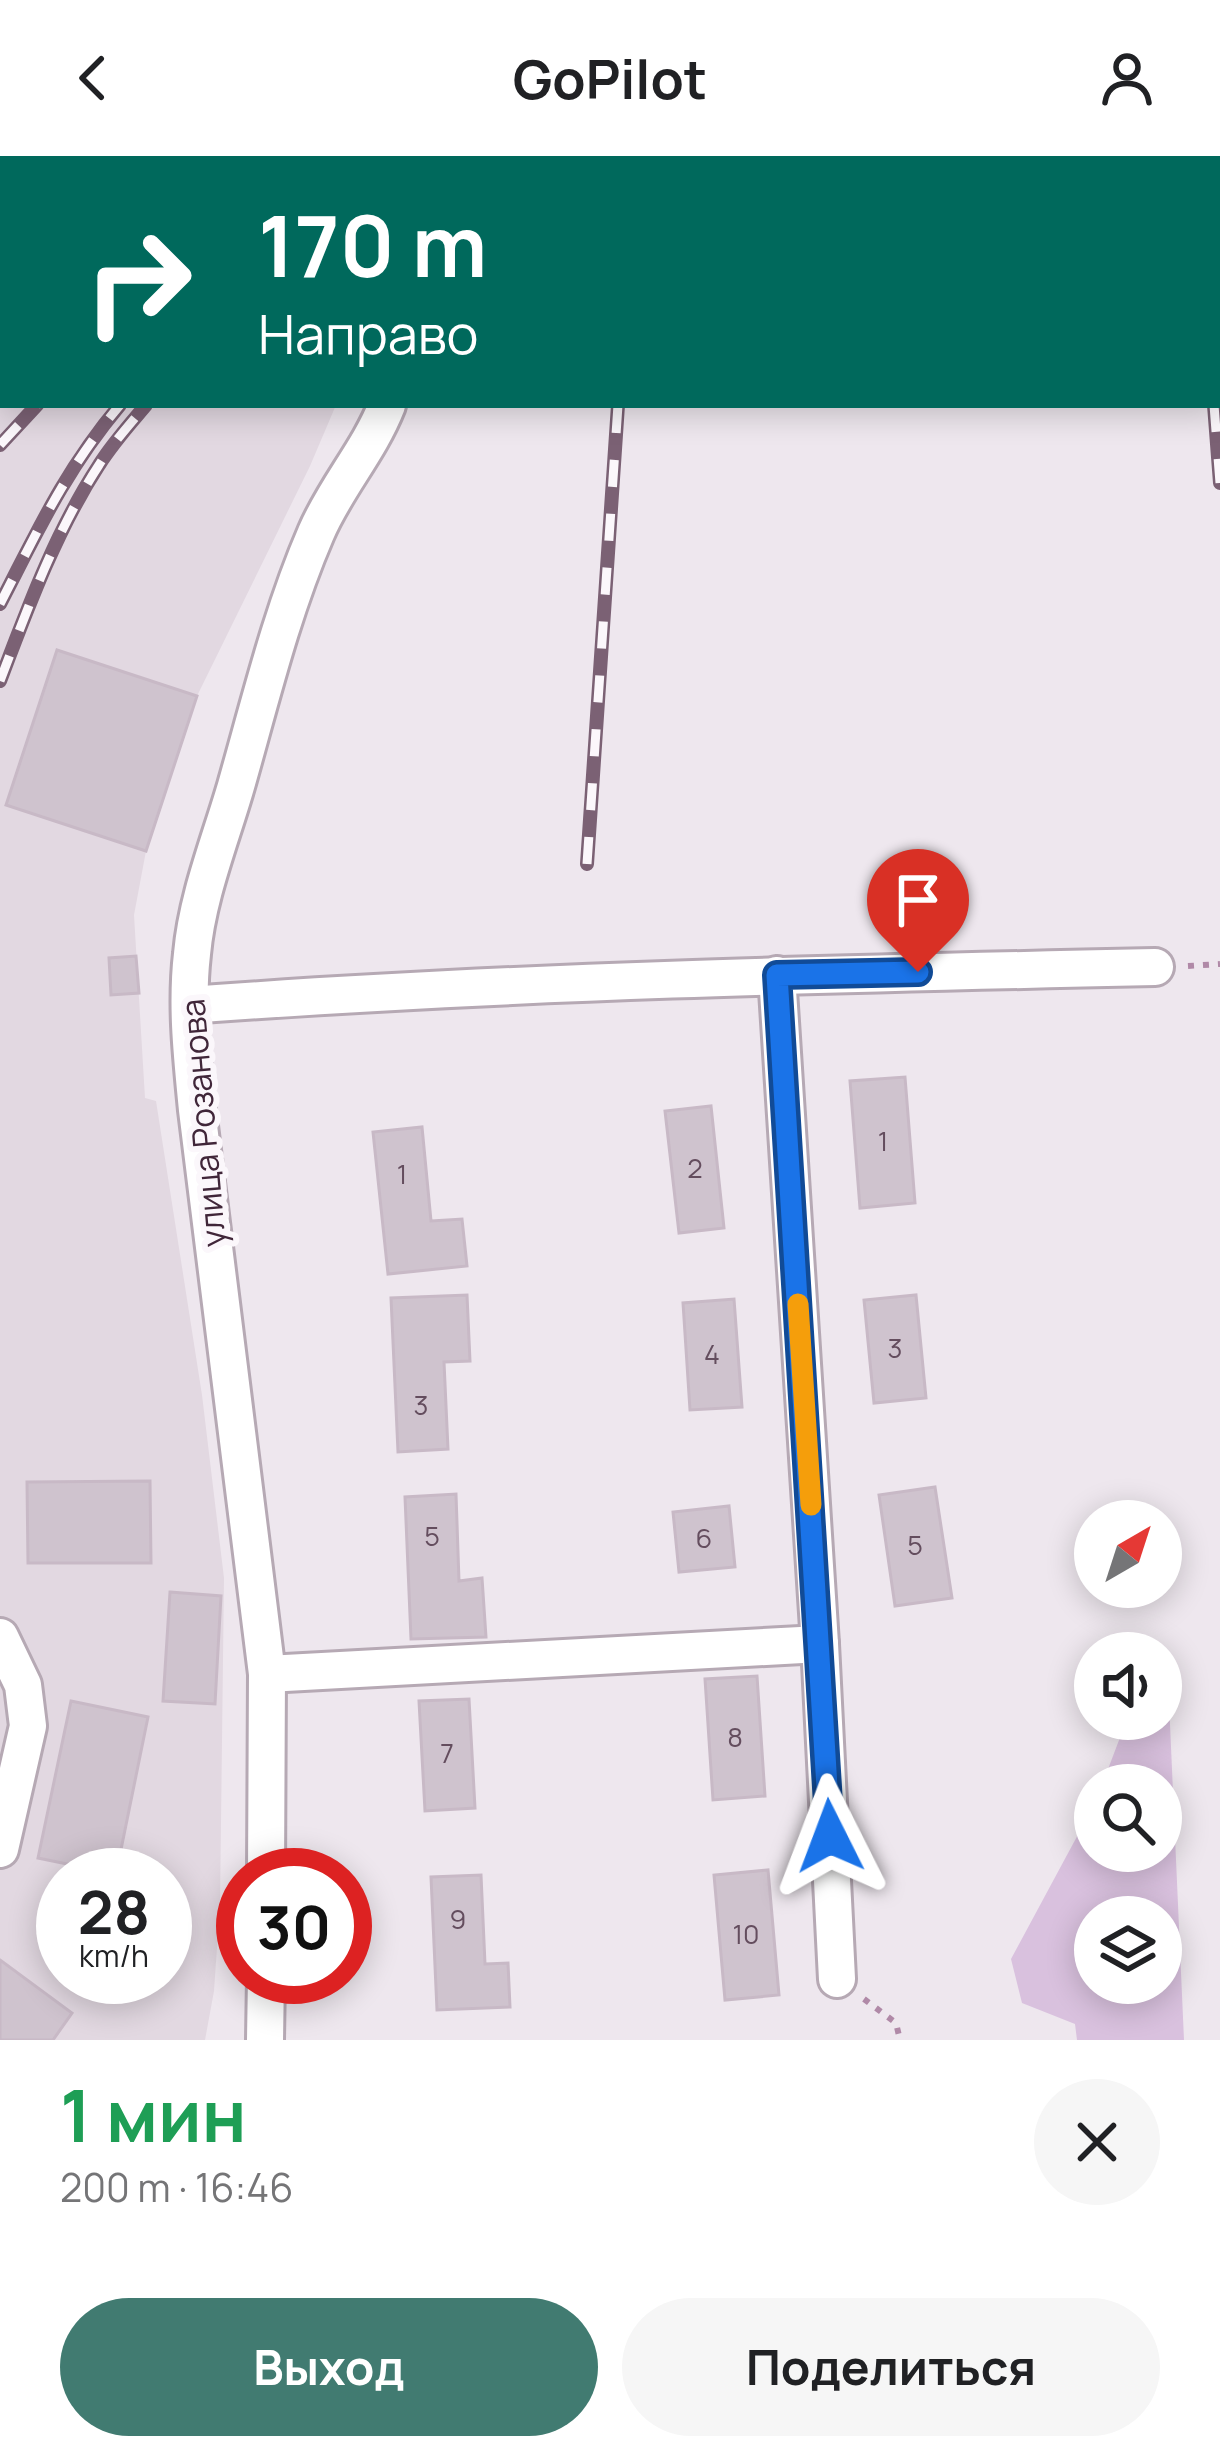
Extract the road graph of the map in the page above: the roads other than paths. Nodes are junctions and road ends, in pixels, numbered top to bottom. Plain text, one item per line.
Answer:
1 (386, 408) edge
2 (1155, 968) dead end
3 (777, 975) junction
4 (190, 1005) junction
5 (0, 1637) edge
6 (820, 1645) junction
7 (267, 1674) junction
8 (266, 1848) edge
9 (0, 1849) edge
10 (837, 1979) road end
11 (266, 2004) edge
12 (265, 2040) edge

1 - 4 street, улица Розанова
2 - 3 street
3 - 4 street
3 - 6 street
4 - 7 street, улица Розанова
5 - 9 street
6 - 7 street
6 - 10 street
7 - 8 street, улица Розанова
11 - 12 street

